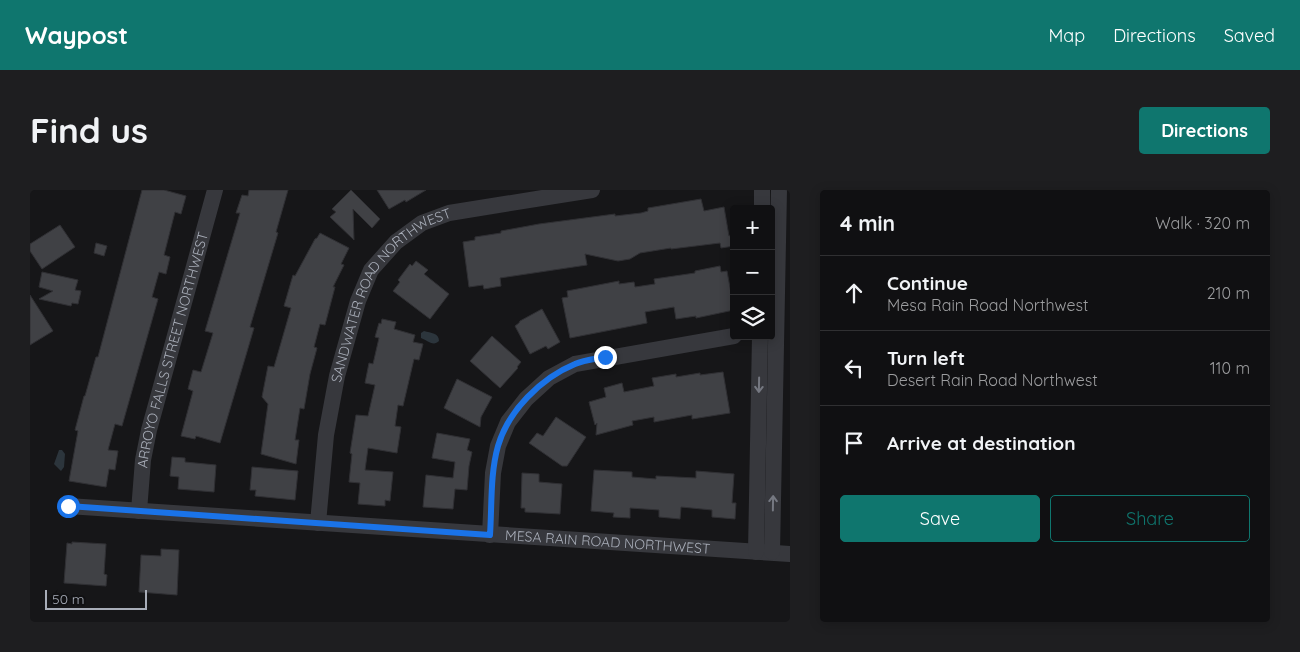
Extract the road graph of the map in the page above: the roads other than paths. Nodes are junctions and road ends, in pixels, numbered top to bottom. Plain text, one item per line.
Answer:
1 (215, 190) edge
2 (592, 190) edge
3 (762, 190) edge
4 (779, 190) edge
5 (762, 205) edge
6 (779, 329) edge
7 (730, 337) edge
8 (760, 340) edge
9 (757, 457) junction
10 (782, 458) edge
11 (68, 506) dead end
12 (139, 511) junction
13 (318, 523) junction
14 (490, 535) junction
15 (764, 552) junction
16 (790, 554) edge

1 - 12 street, ARROYO FALLS STREET NORTHWEST
2 - 13 street, SANDWATER ROAD NORTHWEST
3 - 5 street
4 - 6 street
6 - 10 street
7 - 14 street
8 -> 9 street
9 - 10 street
9 - 15 street
15 -> 10 street
11 - 12 street, MESA RAIN ROAD NORTHWEST
12 - 13 street, MESA RAIN ROAD NORTHWEST
13 - 14 street, MESA RAIN ROAD NORTHWEST
14 - 15 street, MESA RAIN ROAD NORTHWEST
15 - 16 street, MESA RAIN ROAD NORTHWEST

